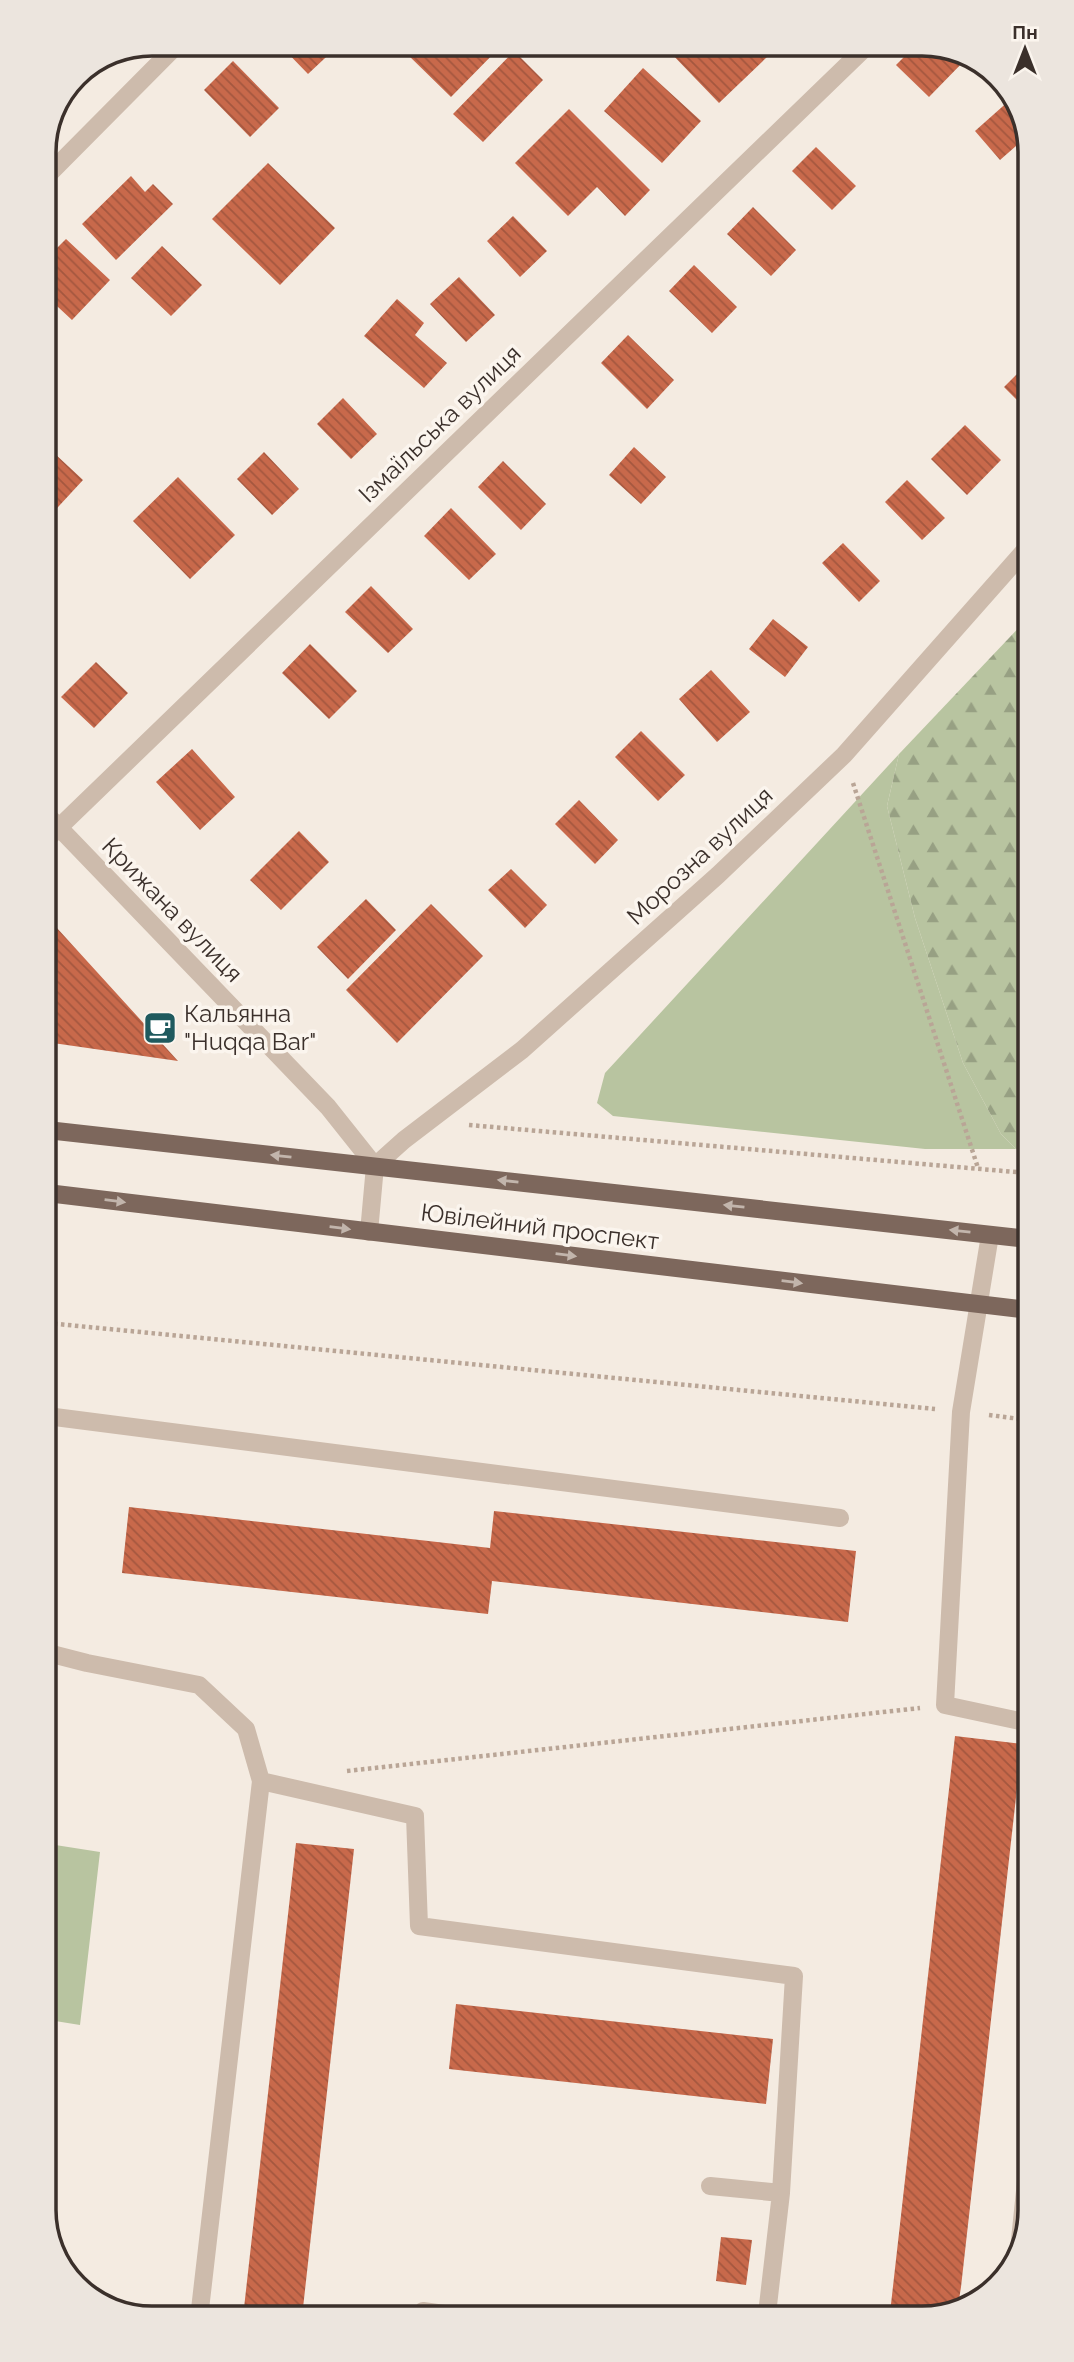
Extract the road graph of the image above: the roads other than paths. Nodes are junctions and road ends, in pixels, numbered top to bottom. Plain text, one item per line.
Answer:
1 (166, 56) edge
2 (857, 56) edge
3 (56, 166) edge
4 (1018, 558) edge
5 (56, 830) edge
6 (56, 838) edge
7 (56, 1131) edge
8 (375, 1166) junction
9 (56, 1194) edge
10 (369, 1232) junction
11 (990, 1235) junction
12 (1018, 1238) edge
13 (978, 1304) junction
14 (1018, 1309) edge
15 (56, 1417) edge
16 (840, 1518) dead end
17 (56, 1655) edge
18 (1018, 1721) edge
19 (261, 1781) junction
20 (710, 2186) dead end
21 (781, 2193) junction
22 (201, 2306) edge
23 (768, 2306) edge

1 - 3 street
2 - 5 street, Ізмаїльська вулиця
4 - 8 street, Морозна вулиця
6 - 8 street, Крижана вулиця
8 -> 7 main road, Ювілейний проспект
8 - 10 street
11 -> 8 main road, Ювілейний проспект
9 -> 10 main road, Ювілейний проспект
10 -> 13 main road, Ювілейний проспект
11 - 12 main road, Ювілейний проспект
11 - 13 street
13 - 14 main road, Ювілейний проспект
13 - 18 street
15 - 16 street
17 - 19 street
19 - 21 street
19 - 22 street
20 - 21 street
21 - 23 street

